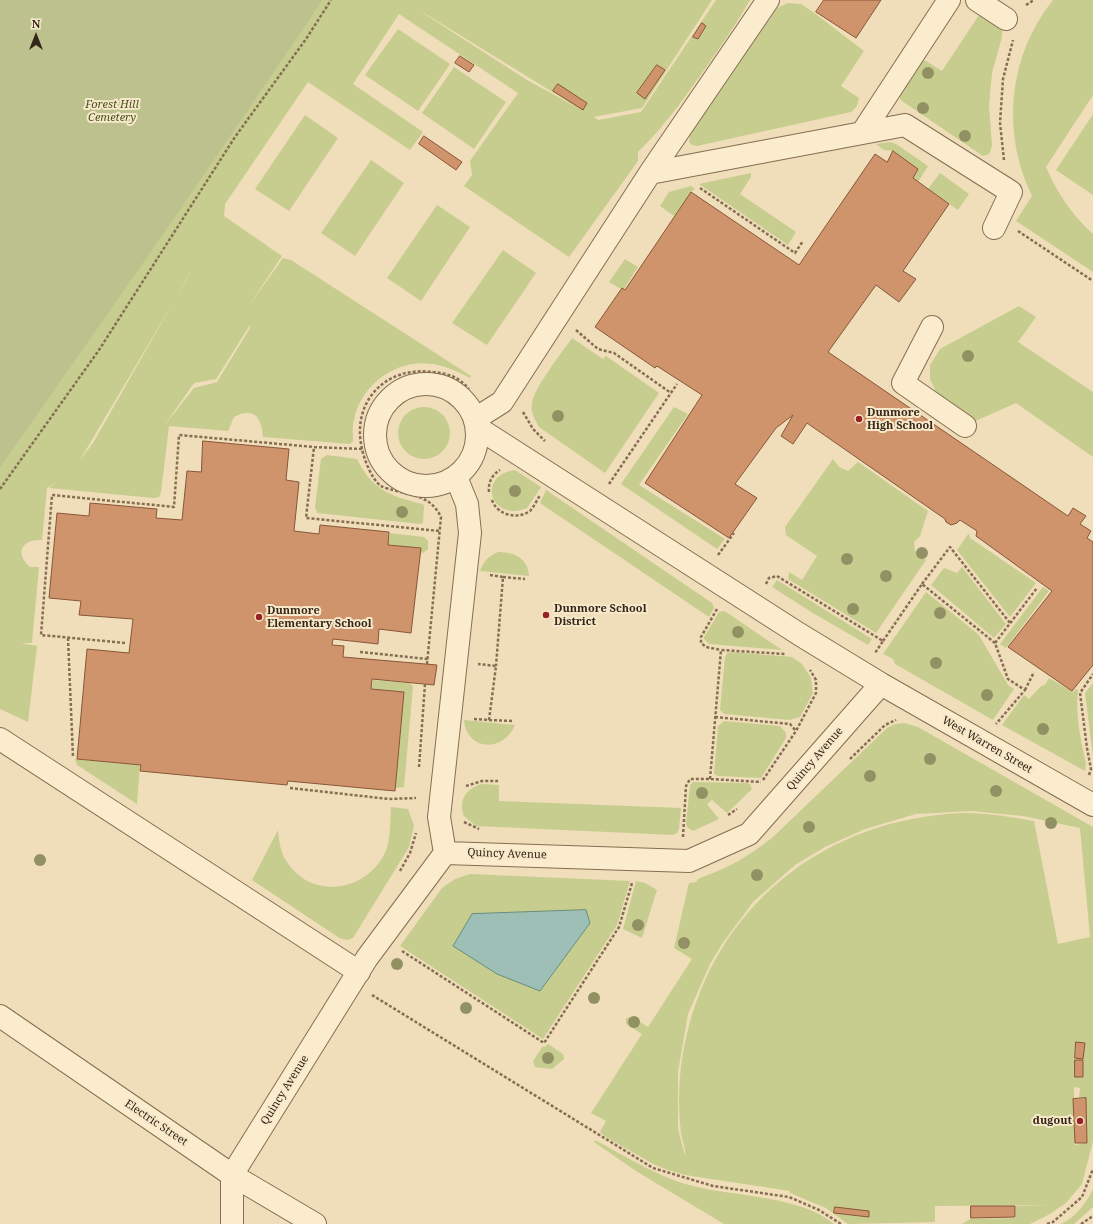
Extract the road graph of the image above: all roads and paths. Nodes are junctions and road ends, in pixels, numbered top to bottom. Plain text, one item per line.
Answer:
1 (331, 0) edge
2 (768, 0) edge
3 (949, 0) edge
4 (977, 0) edge
5 (1006, 19) joint
6 (862, 133) junction
7 (650, 172) junction
8 (696, 185) dead end
9 (1011, 192) junction
10 (1003, 228) joint
11 (803, 241) dead end
12 (1093, 281) edge
13 (572, 327) dead end
14 (932, 327) dead end
15 (677, 384) dead end
16 (469, 389) dead end
17 (671, 393) junction
18 (522, 410) dead end
19 (476, 424) junction
20 (965, 426) dead end
21 (550, 444) dead end
22 (314, 447) junction
23 (362, 449) junction
24 (504, 468) dead end
25 (456, 477) junction
26 (603, 479) dead end
27 (610, 484) junction
28 (616, 488) dead end
29 (0, 489) edge
30 (542, 490) dead end
31 (440, 531) junction
32 (734, 533) dead end
33 (711, 551) dead end
34 (718, 555) junction
35 (723, 559) dead end
36 (488, 575) dead end
37 (503, 577) junction
38 (526, 579) dead end
39 (922, 584) junction
40 (764, 588) dead end
41 (1037, 588) dead end
42 (720, 605) dead end
43 (1010, 623) junction
44 (68, 638) junction
45 (883, 641) junction
46 (125, 643) dead end
47 (995, 643) junction
48 (722, 650) junction
49 (791, 654) dead end
50 (874, 654) dead end
51 (427, 664) dead end
52 (496, 666) dead end
53 (809, 668) dead end
54 (1034, 672) dead end
55 (1093, 674) edge
56 (425, 684) dead end
57 (881, 684) junction
58 (1025, 690) junction
59 (715, 716) junction
60 (489, 720) dead end
61 (512, 722) dead end
62 (995, 726) dead end
63 (796, 731) junction
64 (0, 739) edge
65 (73, 759) dead end
66 (418, 775) dead end
67 (710, 778) junction
68 (1088, 778) dead end
69 (498, 781) dead end
70 (761, 782) junction
71 (290, 788) dead end
72 (757, 788) dead end
73 (417, 790) dead end
74 (463, 792) dead end
75 (416, 798) junction
76 (417, 804) dead end
77 (742, 804) dead end
78 (1093, 805) edge
79 (726, 817) dead end
80 (462, 819) dead end
81 (417, 830) dead end
82 (480, 830) dead end
83 (690, 836) dead end
84 (676, 838) dead end
85 (683, 838) junction
86 (445, 853) junction
87 (399, 873) dead end
88 (633, 876) dead end
89 (402, 950) dead end
90 (363, 982) junction
91 (0, 1016) edge
92 (1093, 1169) edge
93 (232, 1175) junction
94 (1093, 1216) edge
95 (232, 1224) edge
96 (315, 1224) edge
97 (841, 1224) edge
98 (1047, 1224) edge
99 (1081, 1224) edge

1 - 29 path
2 - 7 street
3 - 6 street
4 - 5 street
5 - 9 path
6 - 7 street
6 - 9 street
7 - 19 street
8 - 11 path
9 - 10 street
10 - 12 path
13 - 17 path
14 - 20 street
15 - 17 path
16 - 23 path
17 - 27 path
18 - 21 path
19 - 25 street
19 - 25 street
19 - 57 street, West Warren Street
22 - 23 path
22 - 31 path
22 - 44 path
23 - 31 path
24 - 30 path
25 - 86 street
26 - 27 path
27 - 28 path
31 - 51 path
32 - 34 path
33 - 34 path
34 - 35 path
36 - 37 path
37 - 38 path
37 - 52 path
39 - 43 path
39 - 45 path
39 - 47 path
40 - 45 path
41 - 43 path
42 - 48 path
43 - 47 path
44 - 46 path
44 - 65 path
45 - 50 path
47 - 58 path
48 - 49 path
48 - 59 path
53 - 63 path
54 - 58 path
55 - 68 path
56 - 66 path
57 - 78 street, West Warren Street
57 - 86 street, Quincy Avenue
58 - 62 path
59 - 63 path
59 - 67 path
60 - 61 path
63 - 70 path
64 - 90 street
67 - 70 path
67 - 85 path
69 - 74 path
70 - 72 path
71 - 75 path
73 - 75 path
75 - 76 path
77 - 79 path
80 - 82 path
81 - 87 path
83 - 85 path
84 - 85 path
86 - 90 street, Quincy Avenue
88 - 89 path
90 - 93 street, Quincy Avenue
90 - 97 path
91 - 93 street, Electric Street
92 - 98 path
93 - 95 street
93 - 96 street, Electric Street
94 - 99 path

